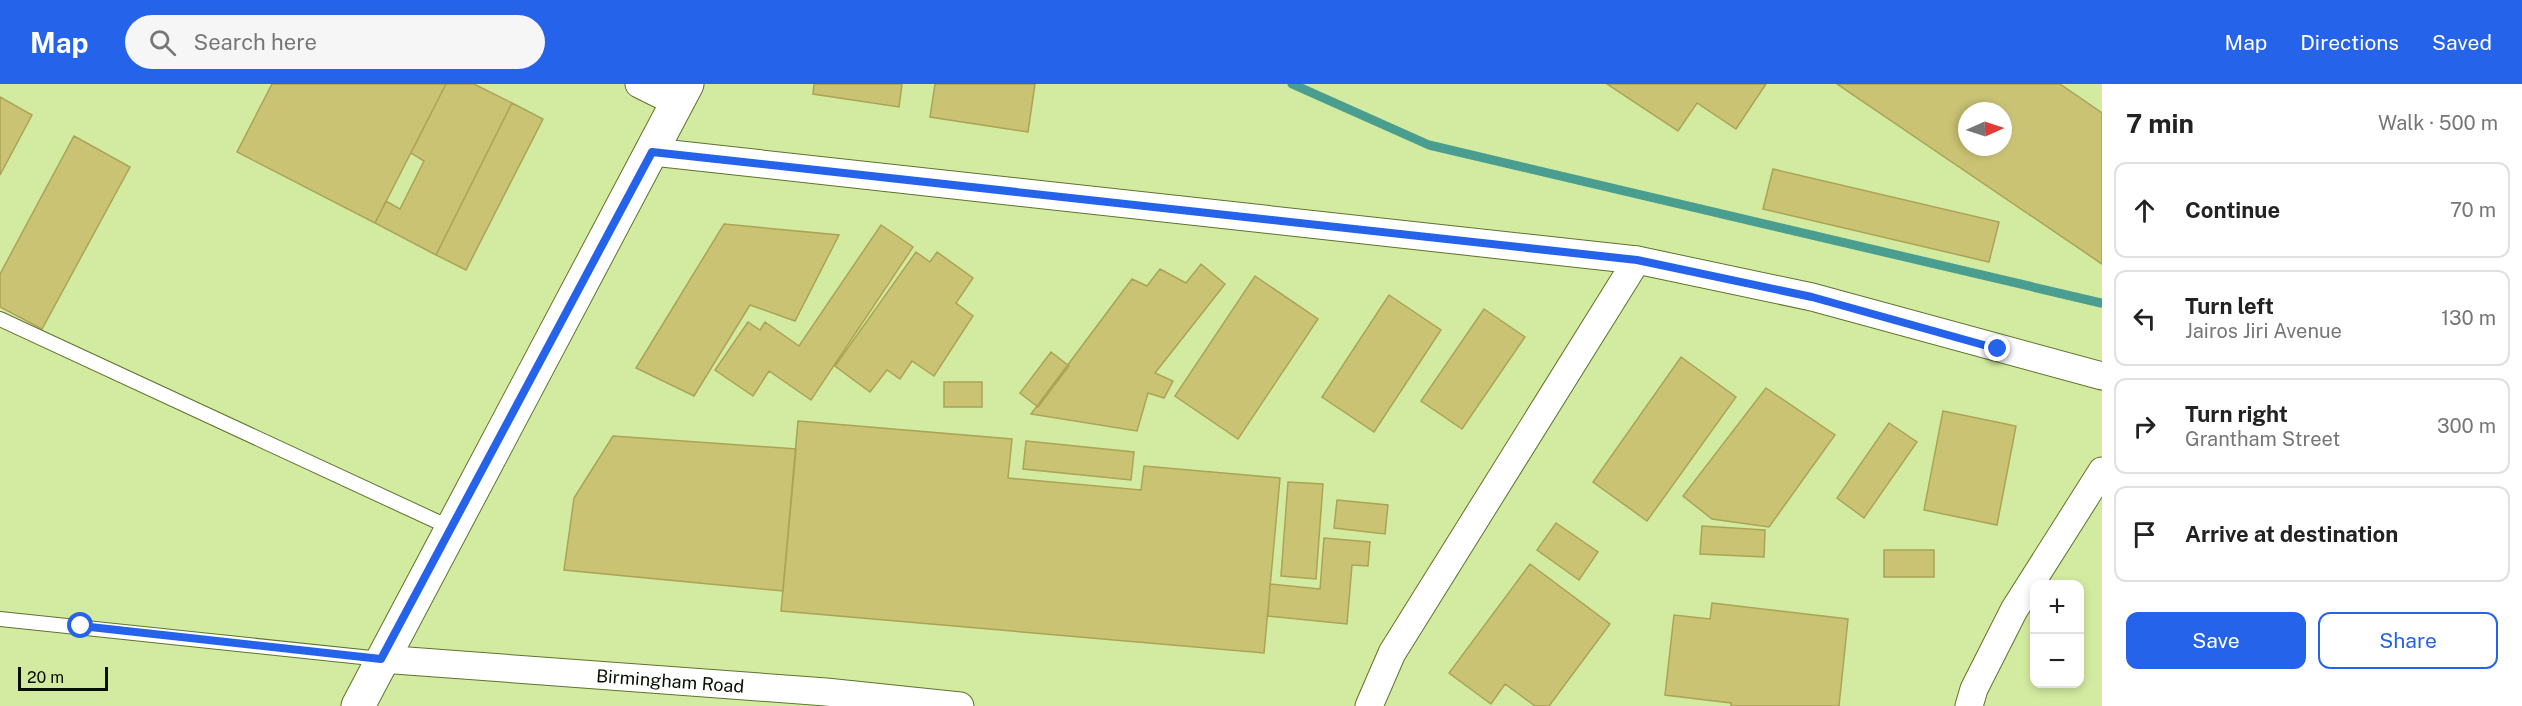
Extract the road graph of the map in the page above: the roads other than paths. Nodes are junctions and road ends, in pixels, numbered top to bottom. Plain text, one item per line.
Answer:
1 (639, 84) edge
2 (682, 94) edge
3 (652, 152) junction
4 (1637, 260) junction
5 (0, 319) edge
6 (2102, 376) edge
7 (2101, 473) edge
8 (451, 528) junction
9 (0, 619) edge
10 (381, 659) junction
11 (825, 699) edge
12 (358, 706) edge
13 (960, 706) edge
14 (1369, 706) edge
15 (1969, 706) edge

1 - 2 street
2 - 3 main road
3 - 4 street
3 - 8 main road
4 - 6 street
4 - 14 street
5 - 8 lane
7 - 15 street
8 - 10 main road
9 - 10 lane
10 - 11 street, Birmingham Road
10 - 12 main road
11 - 13 street, Birmingham Road

